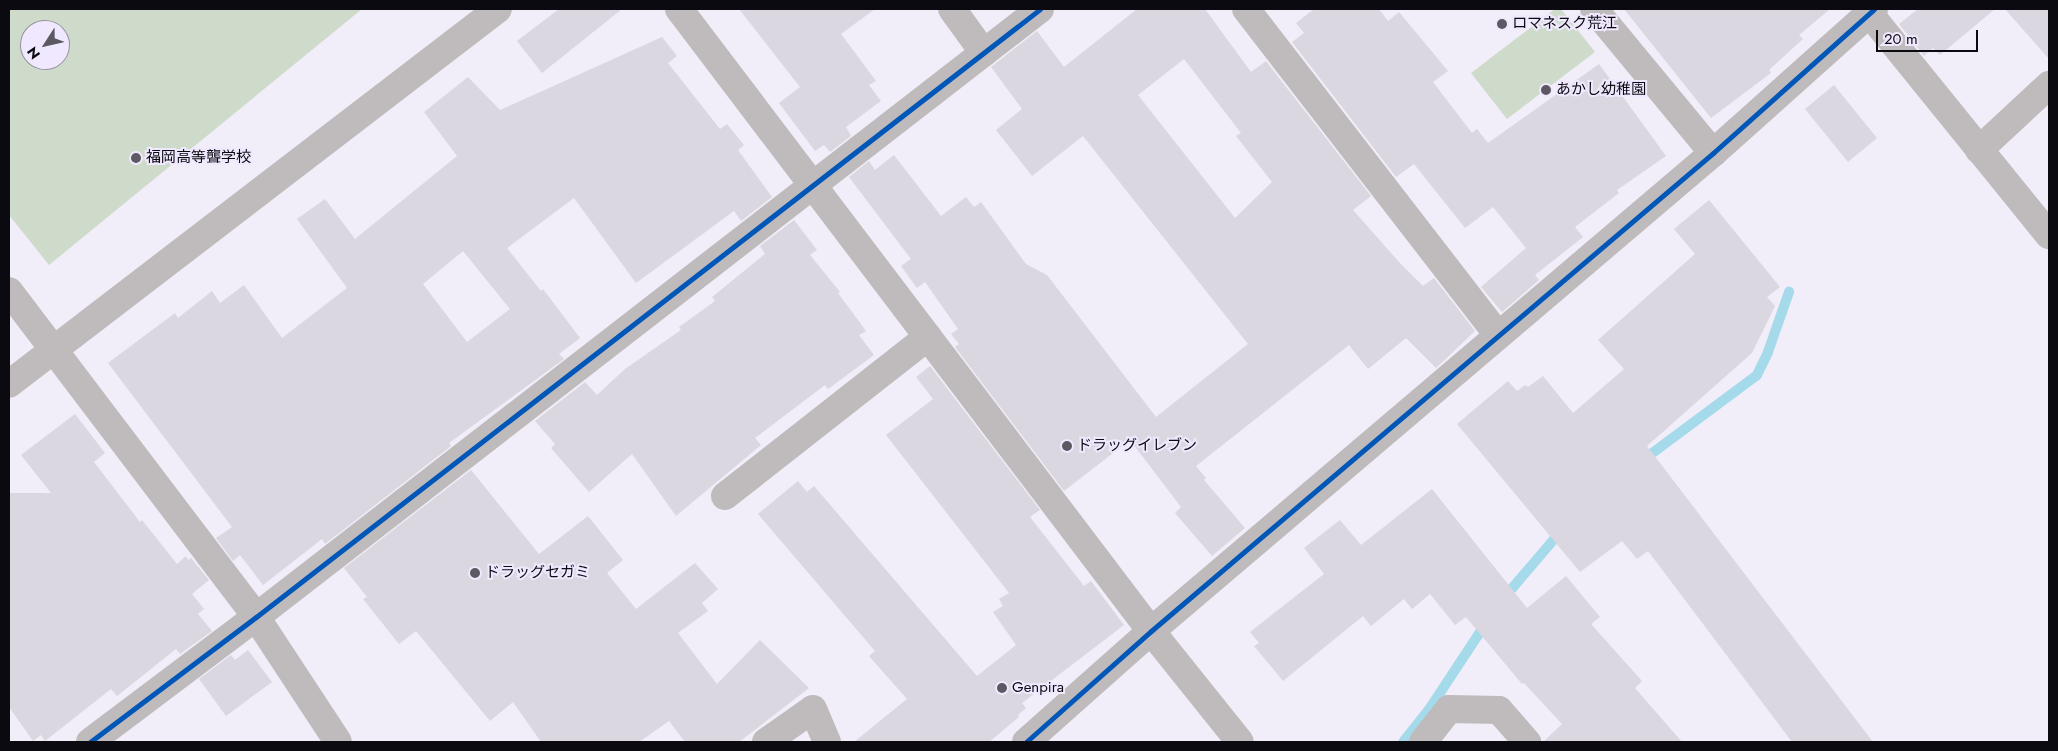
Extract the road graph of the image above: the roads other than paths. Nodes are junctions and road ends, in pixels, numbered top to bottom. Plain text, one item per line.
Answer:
1 (498, 9) edge
2 (679, 9) edge
3 (952, 9) edge
4 (1040, 9) edge
5 (1246, 9) edge
6 (1594, 9) edge
7 (1872, 11) edge
8 (984, 53) junction
9 (2049, 85) edge
10 (1979, 150) junction
11 (1713, 152) junction
12 (814, 186) junction
13 (2049, 234) edge
14 (9, 291) edge
15 (1498, 335) junction
16 (928, 337) junction
17 (54, 349) junction
18 (9, 384) edge
19 (725, 496) dead end
20 (256, 617) junction
21 (1151, 631) junction
22 (90, 742) edge
23 (338, 742) edge
24 (766, 742) edge
25 (827, 742) edge
26 (1026, 742) edge
27 (1240, 742) edge
28 (1423, 742) edge
29 (1528, 742) edge

1 - 17 street
2 - 12 street
3 - 8 street
4 - 8 street
5 - 15 street
6 - 11 street
7 - 10 street
7 - 11 street
8 - 12 street
9 - 10 street
10 - 13 street
11 - 15 street
12 - 16 street
12 - 20 street
14 - 17 street
15 - 21 street
16 - 19 street
16 - 21 street
17 - 18 street
17 - 20 street
20 - 22 street
20 - 23 street
21 - 26 street
21 - 27 street
24 - 25 street
28 - 29 street

